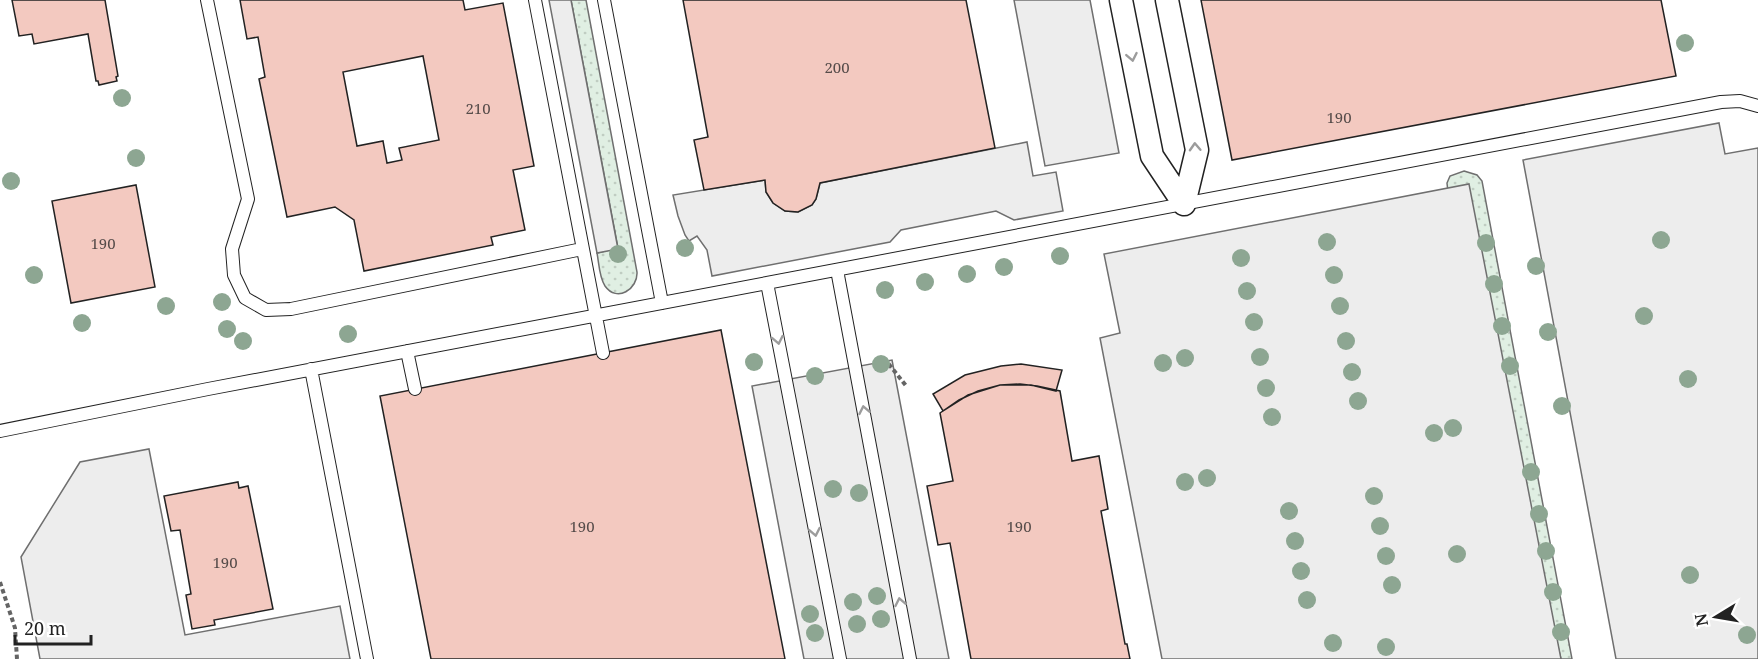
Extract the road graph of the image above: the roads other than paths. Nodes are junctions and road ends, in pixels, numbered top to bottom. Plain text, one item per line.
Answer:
1 (207, 0) edge
2 (535, 0) edge
3 (604, 0) edge
4 (1121, 0) edge
5 (1167, 0) edge
6 (1758, 106) edge
7 (1184, 204) junction
8 (582, 249) junction
9 (837, 270) junction
10 (767, 283) junction
11 (662, 303) junction
12 (595, 316) junction
13 (407, 351) junction
14 (603, 353) dead end
15 (311, 369) junction
16 (414, 389) dead end
17 (0, 431) edge
18 (367, 659) edge
19 (840, 659) edge
20 (910, 659) edge

1 - 8 lane
2 - 8 lane
3 - 11 lane
4 -> 7 street
7 -> 5 street
6 - 7 lane
7 - 9 lane
8 - 12 lane
9 - 10 lane
20 -> 9 lane
10 - 11 lane
10 -> 19 lane
11 - 12 lane
12 - 13 lane
12 - 14 lane
13 - 15 lane
13 - 16 lane
15 - 17 lane
15 - 18 lane

